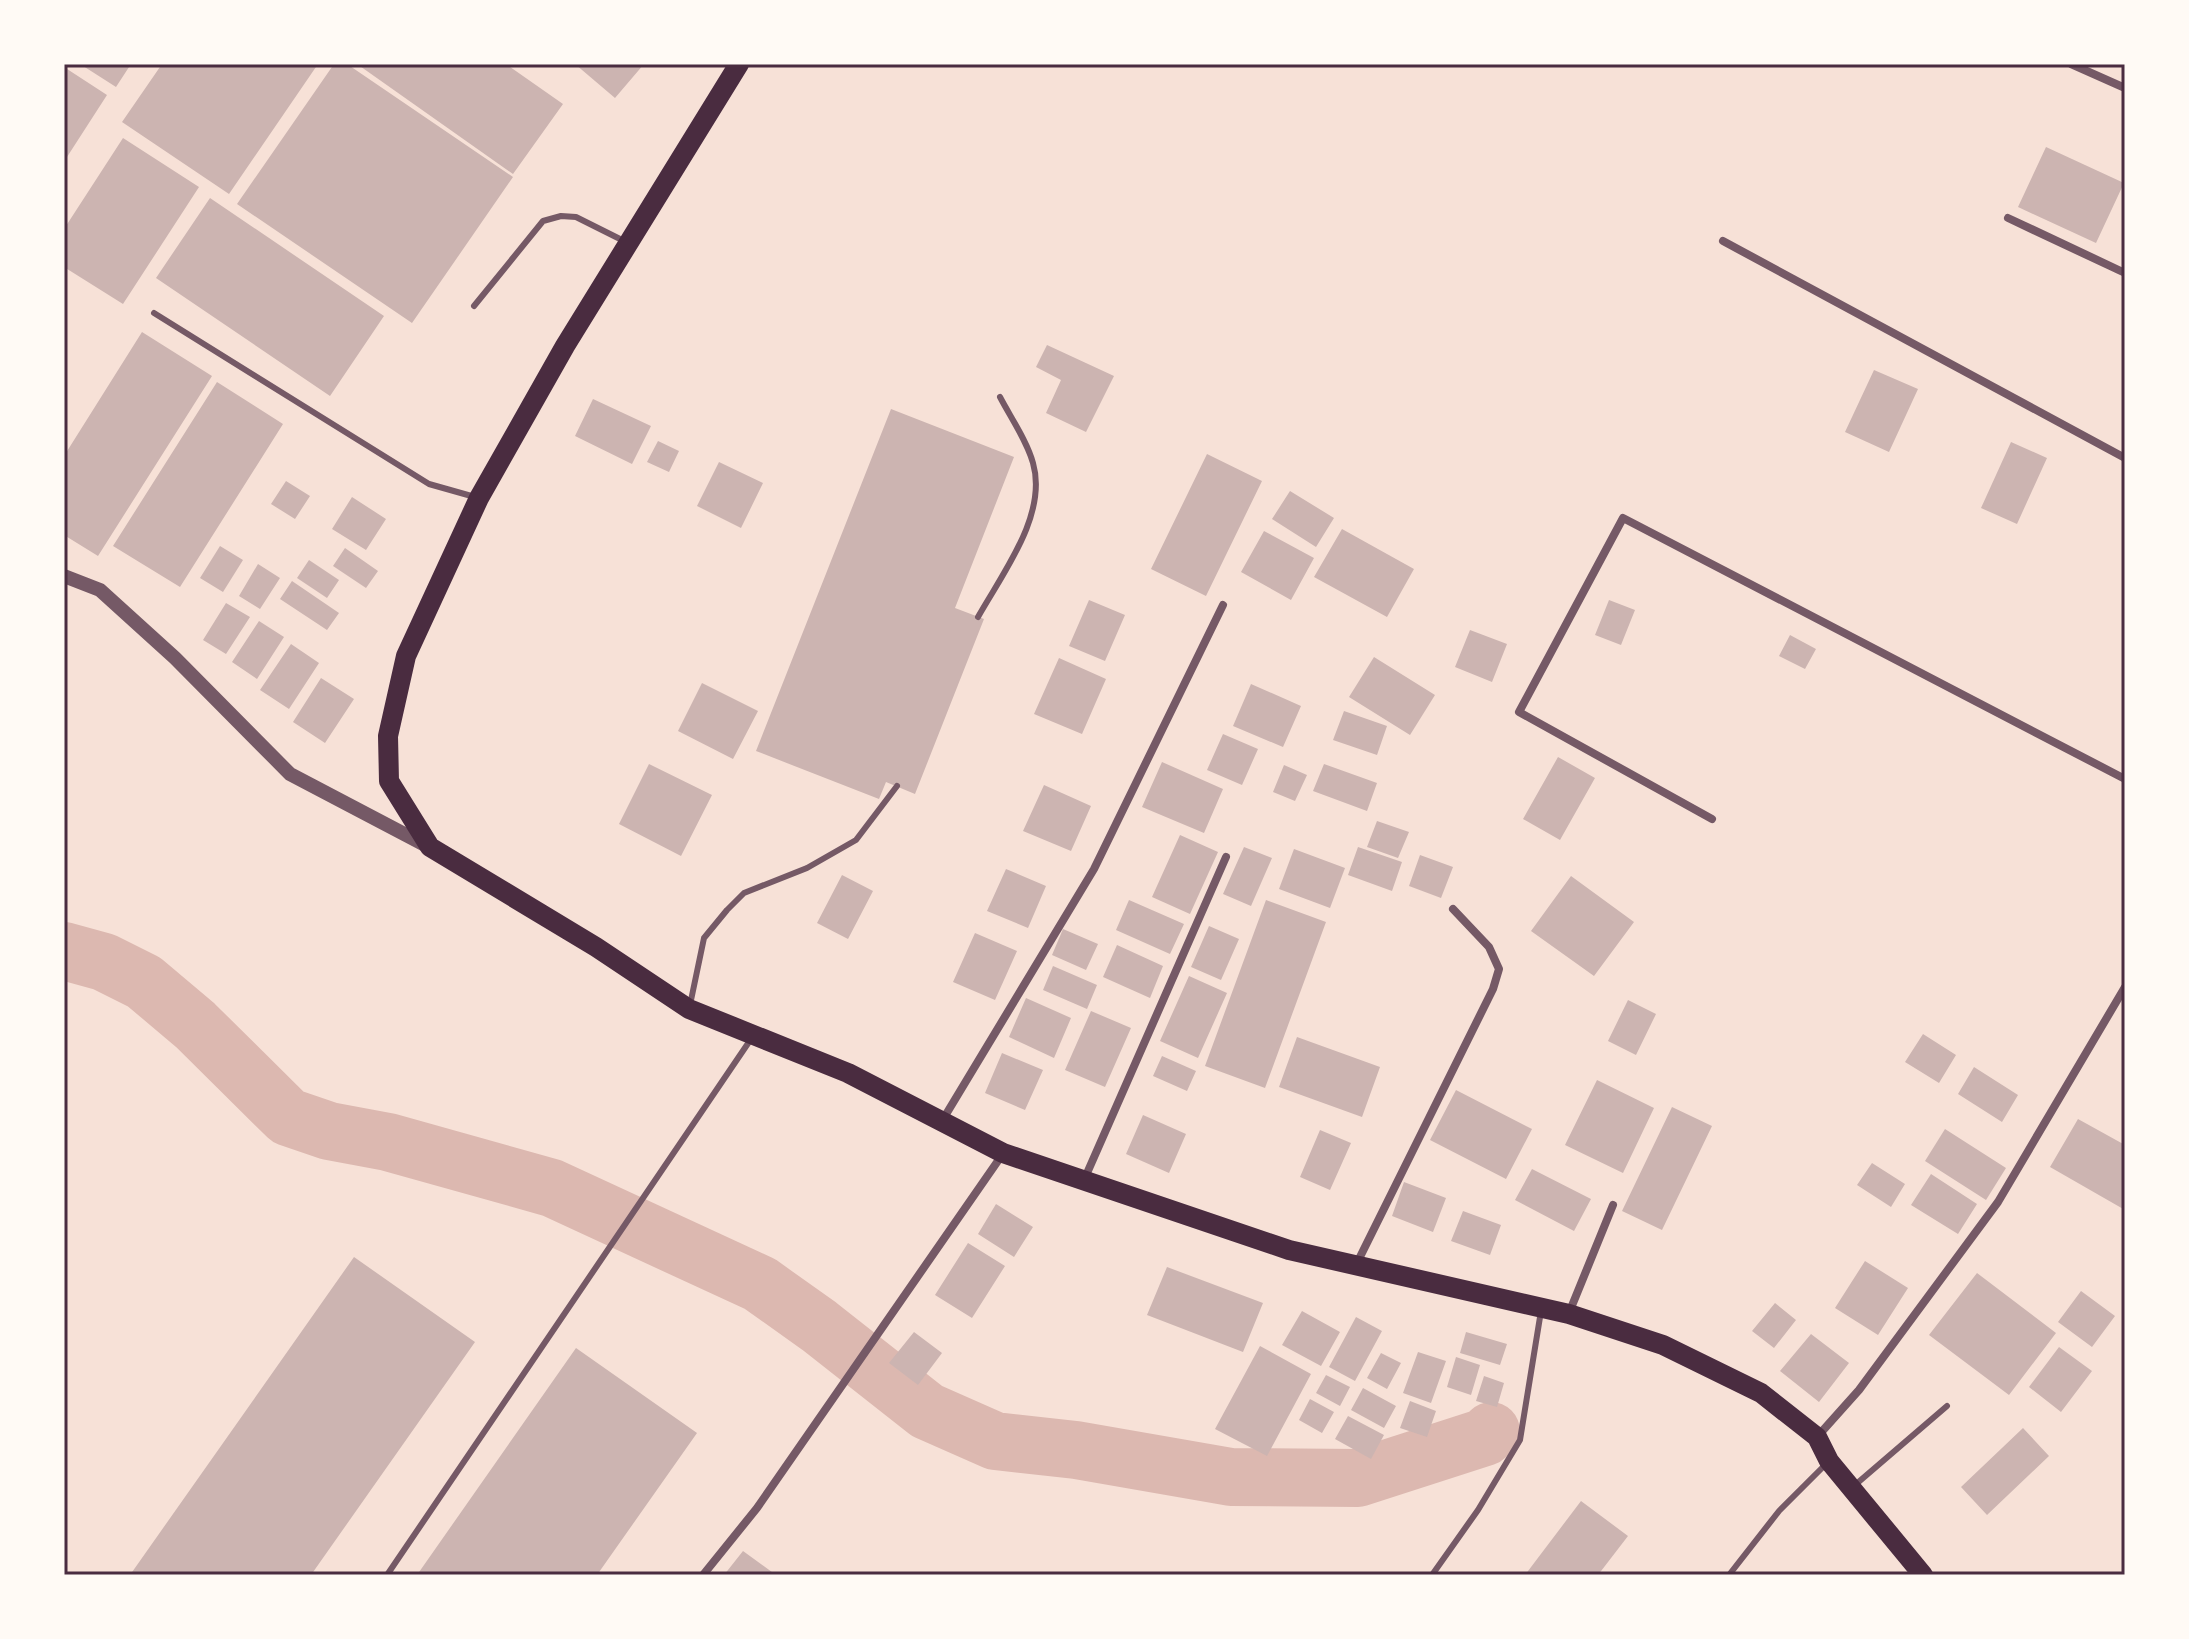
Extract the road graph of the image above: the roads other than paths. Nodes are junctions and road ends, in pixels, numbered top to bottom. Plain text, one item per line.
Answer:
1 (739, 64) edge
2 (2071, 64) edge
3 (2125, 88) edge
4 (2008, 218) dead end
5 (1723, 241) dead end
6 (627, 243) junction
7 (2125, 273) edge
8 (474, 306) dead end
9 (154, 313) dead end
10 (1000, 397) dead end
11 (2125, 458) edge
12 (479, 498) junction
13 (64, 576) edge
14 (1223, 605) dead end
15 (978, 617) dead end
16 (2125, 779) edge
17 (897, 786) dead end
18 (1712, 819) dead end
19 (430, 847) junction
20 (1226, 857) dead end
21 (1453, 909) dead end
22 (2125, 987) edge
23 (689, 1009) junction
24 (753, 1036) junction
25 (942, 1122) junction
26 (1003, 1153) junction
27 (1083, 1181) junction
28 (1613, 1205) dead end
29 (1356, 1265) junction
30 (1541, 1307) junction
31 (1569, 1314) junction
32 (1947, 1406) dead end
33 (1817, 1437) junction
34 (1829, 1461) junction
35 (1852, 1487) junction
36 (387, 1575) edge
37 (703, 1575) edge
38 (1432, 1575) edge
39 (1729, 1575) edge
40 (1923, 1575) edge

1 - 6 main road
2 - 3 street
4 - 7 street
5 - 11 street
6 - 8 lane
6 - 12 main road
9 - 12 lane
10 - 15 lane
12 - 19 main road
13 - 19 street
14 - 25 street
16 - 18 street
17 - 23 lane
19 - 23 main road
20 - 27 street
21 - 29 street
22 - 33 street
23 - 24 main road
24 - 25 main road
24 - 36 lane
25 - 26 main road
26 - 27 main road
26 - 37 street
27 - 29 main road
28 - 31 street
29 - 30 main road
30 - 31 main road
30 - 38 lane
31 - 33 main road
32 - 35 lane
33 - 34 main road
34 - 35 main road
34 - 39 lane
35 - 40 main road

